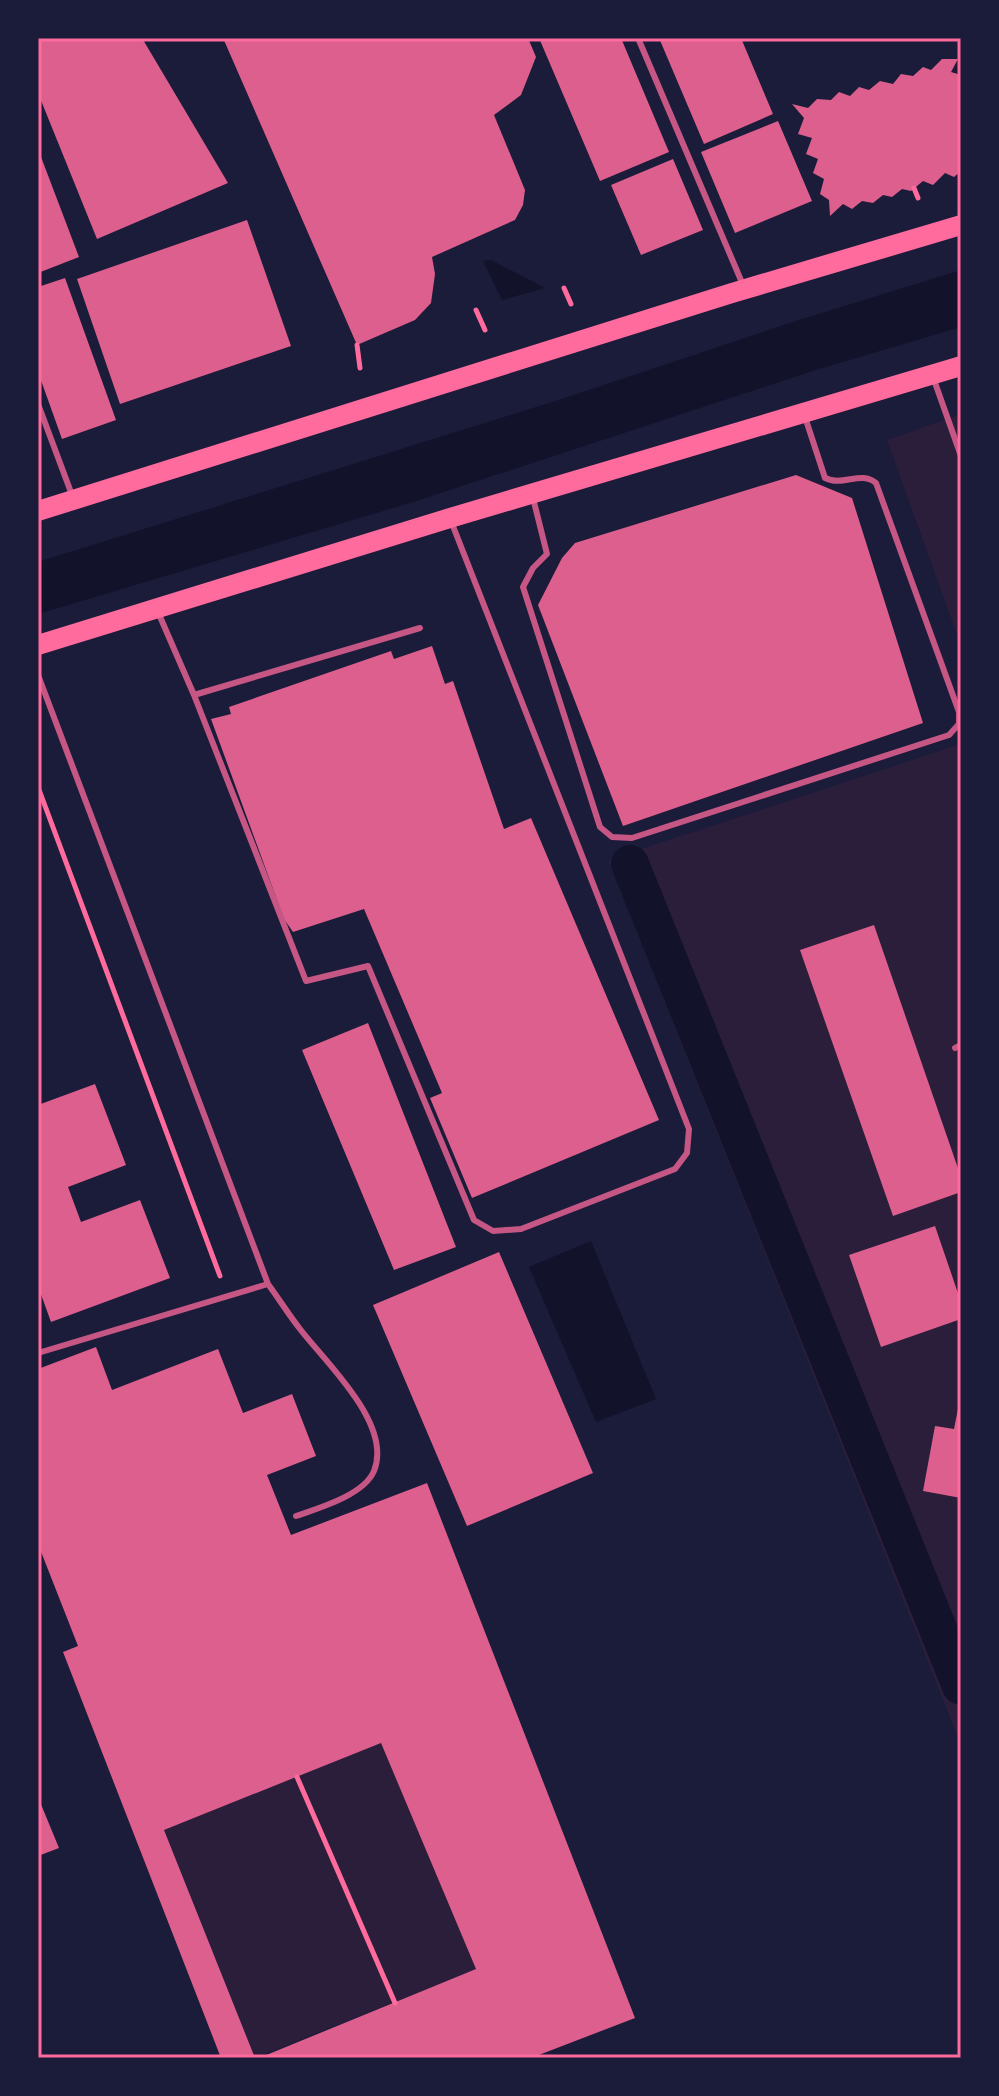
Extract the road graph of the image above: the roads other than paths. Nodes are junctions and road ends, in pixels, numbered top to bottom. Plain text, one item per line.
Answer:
1 (638, 38) edge
2 (961, 225) edge
3 (745, 290) junction
4 (961, 366) edge
5 (932, 375) junction
6 (38, 404) edge
7 (803, 413) junction
8 (48, 431) junction
9 (38, 434) edge
10 (961, 456) edge
11 (532, 494) junction
12 (74, 500) junction
13 (38, 511) edge
14 (450, 518) junction
15 (157, 608) junction
16 (420, 628) dead end
17 (38, 645) edge
18 (38, 675) edge
19 (194, 695) junction
20 (268, 1284) junction
21 (38, 1353) edge
22 (296, 1516) dead end

1 - 3 lane
2 - 3 main road
3 - 12 main road
4 - 5 main road
5 - 7 main road
5 - 10 lane
6 - 8 lane
7 - 11 main road
7 - 11 lane
8 - 9 lane
8 - 12 lane
11 - 14 main road
12 - 13 main road
14 - 15 main road
14 - 19 lane
15 - 17 main road
15 - 19 lane
16 - 19 lane
18 - 20 lane
20 - 21 lane
20 - 22 lane

